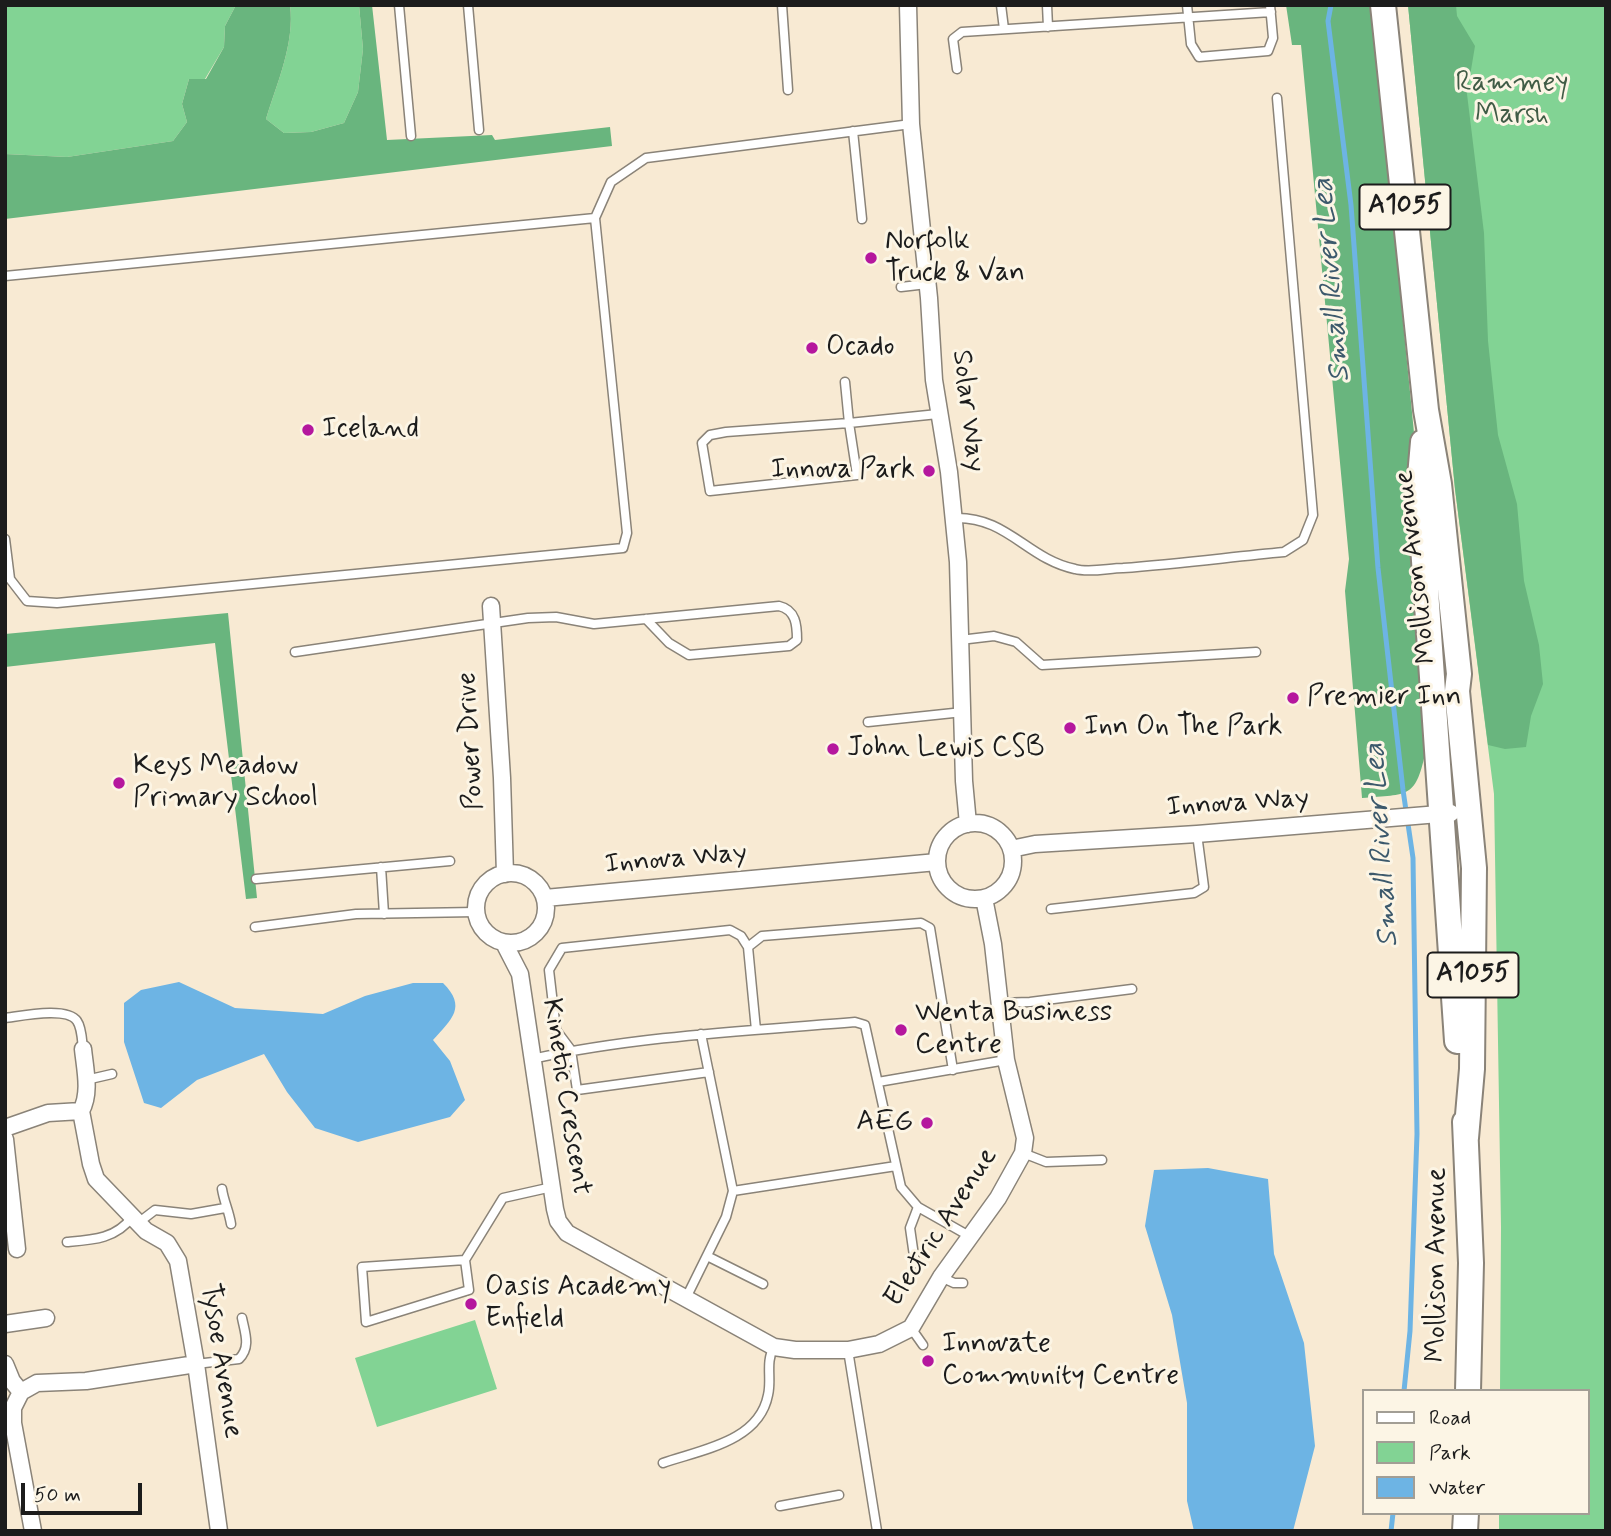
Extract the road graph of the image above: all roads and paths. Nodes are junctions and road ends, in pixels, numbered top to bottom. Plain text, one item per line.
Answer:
1 (468, 5) edge
2 (782, 5) edge
3 (908, 5) edge
4 (1001, 5) edge
5 (1047, 5) edge
6 (1187, 5) edge
7 (1383, 5) edge
8 (403, 6) edge
9 (1270, 9) edge
10 (1188, 18) junction
11 (1048, 27) junction
12 (1004, 29) junction
13 (957, 69) dead end
14 (788, 90) dead end
15 (1278, 98) dead end
16 (911, 124) junction
17 (479, 130) dead end
18 (853, 131) junction
19 (411, 136) dead end
20 (595, 218) junction
21 (862, 219) dead end
22 (5, 276) edge
23 (927, 284) junction
24 (901, 287) dead end
25 (845, 382) dead end
26 (1426, 410) junction
27 (938, 414) junction
28 (849, 423) junction
29 (954, 517) junction
30 (5, 539) edge
31 (491, 606) dead end
32 (646, 619) junction
33 (492, 624) junction
34 (960, 640) junction
35 (295, 652) dead end
36 (1256, 652) dead end
37 (963, 712) junction
38 (868, 722) dead end
39 (1470, 811) junction
40 (1429, 815) junction
41 (968, 824) junction
42 (1197, 834) junction
43 (1011, 849) junction
44 (450, 861) dead end
45 (937, 862) junction
46 (381, 867) junction
47 (505, 874) junction
48 (256, 879) dead end
49 (545, 898) junction
50 (984, 898) junction
51 (1051, 909) dead end
52 (476, 912) junction
53 (384, 914) junction
54 (255, 927) dead end
55 (504, 943) junction
56 (748, 947) junction
57 (1132, 989) dead end
58 (998, 1003) junction
59 (5, 1018) edge
60 (756, 1030) junction
61 (701, 1034) junction
62 (83, 1049) joint
63 (571, 1050) junction
64 (532, 1059) junction
65 (1006, 1060) junction
66 (953, 1070) junction
67 (709, 1072) junction
68 (112, 1073) dead end
69 (86, 1080) junction
70 (878, 1082) junction
71 (80, 1111) junction
72 (5, 1128) edge
73 (1466, 1138) junction
74 (5, 1139) edge
75 (1023, 1153) junction
76 (1102, 1160) dead end
77 (897, 1166) junction
78 (552, 1187) junction
79 (222, 1189) dead end
80 (733, 1191) junction
81 (918, 1207) junction
82 (225, 1208) junction
83 (135, 1220) junction
84 (231, 1224) dead end
85 (10, 1230) edge
86 (971, 1237) junction
87 (67, 1242) dead end
88 (17, 1249) dead end
89 (707, 1256) junction
90 (465, 1260) junction
91 (915, 1263) dead end
92 (941, 1277) junction
93 (963, 1283) dead end
94 (763, 1284) dead end
95 (686, 1298) junction
96 (46, 1318) dead end
97 (242, 1318) dead end
98 (5, 1324) edge
99 (911, 1328) junction
100 (923, 1345) dead end
101 (774, 1346) junction
102 (848, 1350) junction
103 (5, 1364) edge
104 (195, 1364) junction
105 (1468, 1389) edge
106 (21, 1392) junction
107 (663, 1463) dead end
108 (839, 1495) dead end
109 (780, 1506) dead end
110 (33, 1531) edge
111 (219, 1531) edge
112 (877, 1531) edge

1 - 17 lane
2 - 14 lane
3 - 16 street, Solar Way
4 - 12 lane
5 - 11 lane
6 - 10 lane
7 - 26 main road, Mollison Avenue / A1055
8 - 19 lane
9 - 10 lane
9 - 10 lane
10 - 11 lane
11 - 12 lane
12 - 13 lane
15 - 29 lane
16 - 18 lane
16 - 23 street, Solar Way
18 - 20 lane
18 - 21 lane
20 - 22 lane
20 - 30 lane
23 - 24 lane
23 - 27 street, Solar Way
25 - 28 lane
26 - 39 main road, Mollison Avenue / A1055
26 - 40 main road, Mollison Avenue / A1055
27 - 28 lane
27 - 29 street, Solar Way
28 - 28 lane
29 - 34 street, Solar Way
31 - 33 street, Power Drive
32 - 32 lane
32 - 33 lane
33 - 35 lane
33 - 47 street, Power Drive
34 - 36 lane
34 - 37 street, Solar Way
37 - 38 lane
37 - 41 street, Solar Way
39 - 40 street, Innova Way
39 - 73 main road, Mollison Avenue / A1055
40 - 42 street, Innova Way
40 - 73 main road, Mollison Avenue / A1055
41 - 43 street
41 - 45 street
42 - 43 street, Innova Way
42 - 51 lane
43 - 50 street
44 - 46 lane
45 - 49 street, Innova Way
45 - 50 street
46 - 48 lane
46 - 53 lane
47 - 49 street
47 - 52 street
49 - 55 street
50 - 58 street, Electric Avenue
52 - 53 lane
52 - 55 street
53 - 54 lane
55 - 64 street, Kinetic Crescent
56 - 60 lane
56 - 63 lane
56 - 66 lane
57 - 58 lane
58 - 65 street, Electric Avenue
59 - 62 lane
60 - 61 lane
60 - 70 lane
61 - 63 lane
61 - 67 lane
62 - 69 street
63 - 64 lane
63 - 67 lane
64 - 78 street, Kinetic Crescent
65 - 66 lane
65 - 75 street, Electric Avenue
66 - 70 lane
67 - 80 lane
68 - 69 lane
69 - 71 street
70 - 77 lane
71 - 72 street
71 - 83 street
73 - 105 main road, Mollison Avenue / A1055
74 - 85 street
75 - 76 lane
75 - 86 street, Electric Avenue
77 - 80 lane
77 - 81 lane
78 - 90 lane
78 - 95 street, Kinetic Crescent
79 - 82 lane
80 - 89 lane
81 - 86 lane
81 - 91 lane
82 - 83 lane
82 - 84 lane
83 - 87 lane
83 - 104 street, Tysoe Avenue
85 - 88 street
86 - 92 street, Electric Avenue
89 - 94 lane
89 - 95 lane
90 - 90 lane
92 - 93 lane
92 - 99 street, Electric Avenue
95 - 101 street, Kinetic Crescent
96 - 98 street
97 - 104 lane
99 - 100 lane
99 - 102 street, Electric Avenue
101 - 102 street, Electric Avenue
101 - 107 lane
102 - 112 lane
103 - 106 street
104 - 106 street
104 - 111 street, Tysoe Avenue
106 - 110 street
108 - 109 lane

